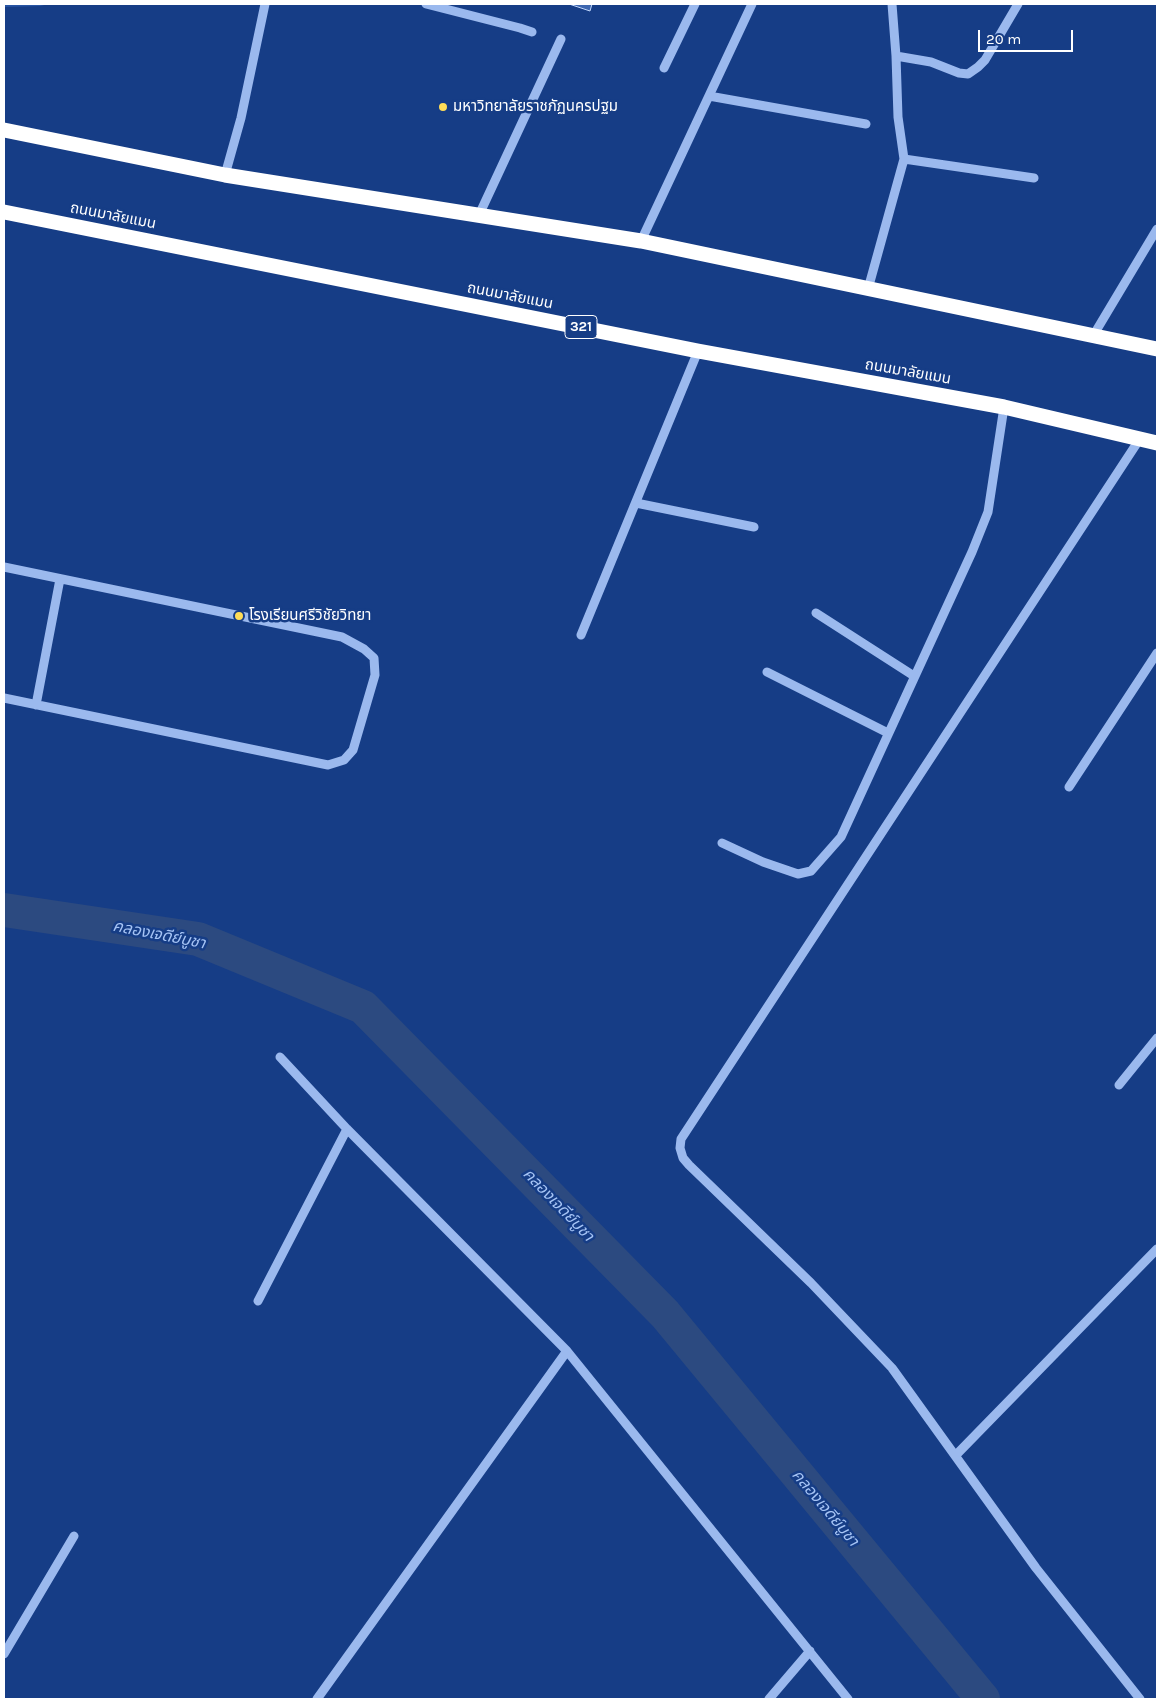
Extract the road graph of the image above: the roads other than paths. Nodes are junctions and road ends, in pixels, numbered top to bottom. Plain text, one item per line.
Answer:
1 (265, 4) edge
2 (426, 4) edge
3 (695, 4) edge
4 (752, 4) edge
5 (892, 4) edge
6 (1018, 4) edge
7 (532, 32) dead end
8 (561, 40) dead end
9 (896, 56) junction
10 (664, 68) dead end
11 (709, 96) junction
12 (866, 124) dead end
13 (4, 130) edge
14 (904, 159) junction
15 (225, 175) junction
16 (1034, 178) dead end
17 (4, 212) edge
18 (479, 215) junction
19 (1157, 229) edge
20 (641, 241) junction
21 (868, 288) junction
22 (1093, 336) junction
23 (1157, 349) edge
24 (698, 351) junction
25 (1004, 407) junction
26 (1139, 440) junction
27 (1157, 443) edge
28 (636, 503) junction
29 (754, 527) dead end
30 (4, 568) edge
31 (60, 579) junction
32 (816, 613) dead end
33 (581, 635) dead end
34 (1157, 653) edge
35 (767, 672) dead end
36 (914, 676) junction
37 (4, 698) edge
38 (36, 705) junction
39 (888, 733) junction
40 (1069, 787) dead end
41 (722, 843) dead end
42 (1157, 1038) edge
43 (280, 1057) dead end
44 (1119, 1085) dead end
45 (347, 1129) junction
46 (1157, 1249) edge
47 (258, 1301) dead end
48 (567, 1351) junction
49 (956, 1455) junction
50 (74, 1536) dead end
51 (810, 1651) junction
52 (4, 1654) edge
53 (321, 1698) edge
54 (769, 1699) edge
55 (847, 1699) edge
56 (1140, 1699) edge

1 - 15 street
2 - 7 street
3 - 10 street
4 - 11 street
5 - 9 street
6 - 9 street
8 - 18 street
9 - 14 street
11 - 12 street
11 - 20 street
13 - 15 highway
14 - 16 street
14 - 21 street
15 - 18 highway
17 - 24 highway, ถนนมาลัยแมน / 321
18 - 20 highway
19 - 22 street
20 - 21 highway
21 - 22 highway
22 - 23 highway
24 - 25 highway, ถนนมาลัยแมน / 321
24 - 28 street
25 - 26 highway, ถนนมาลัยแมน / 321
25 - 36 street
26 - 27 highway, ถนนมาลัยแมน / 321
26 - 49 street
28 - 29 street
28 - 33 street
30 - 31 street
31 - 38 street
31 - 38 street
32 - 36 street
34 - 40 street
35 - 39 street
36 - 39 street
37 - 38 street
39 - 41 street
42 - 44 street
43 - 45 street
45 - 47 street
45 - 48 street
46 - 49 street
48 - 51 street
48 - 53 street
49 - 56 street
50 - 52 street
51 - 54 street
51 - 55 street

